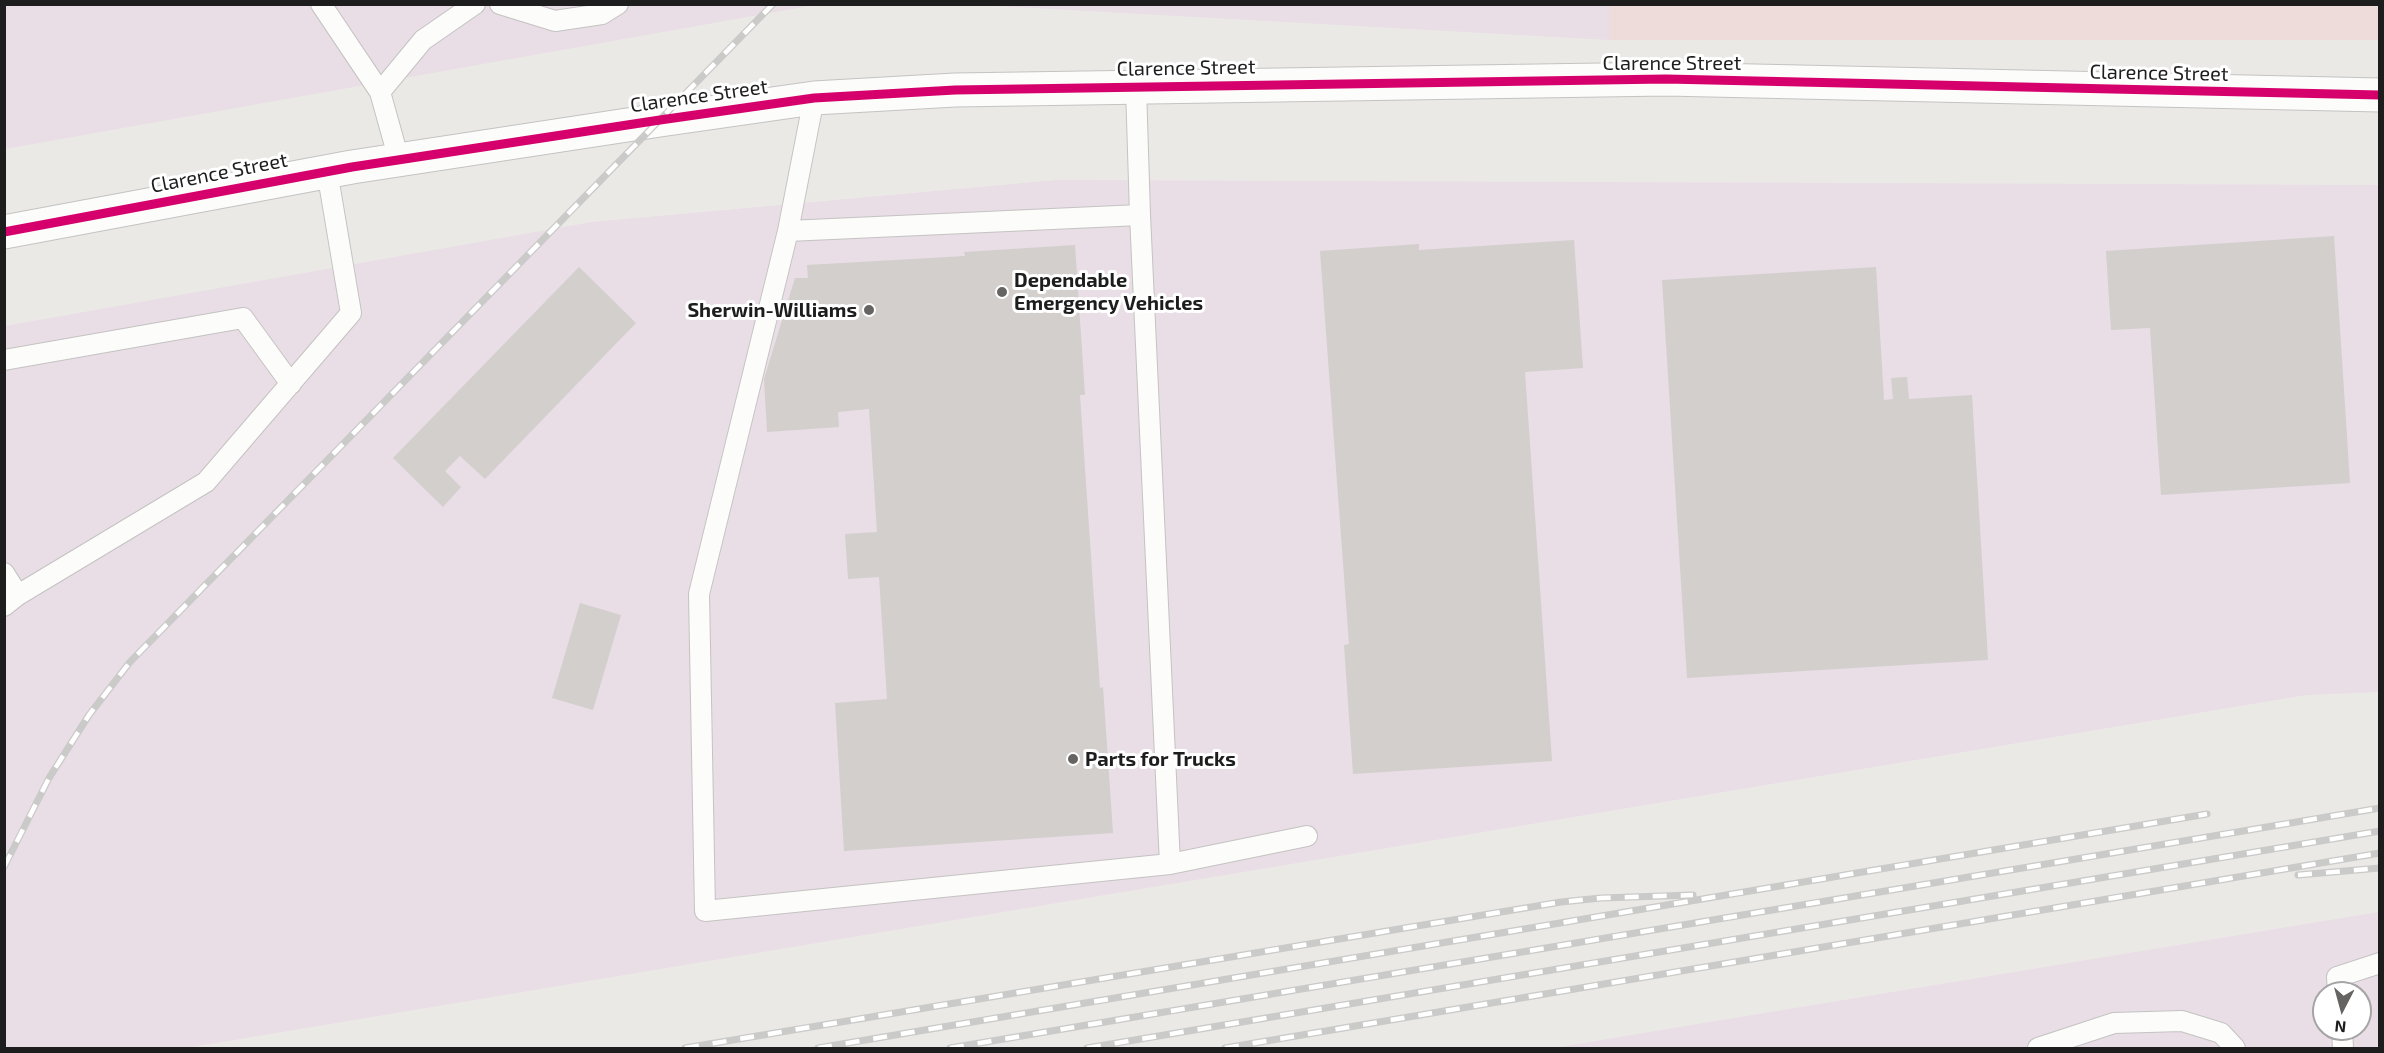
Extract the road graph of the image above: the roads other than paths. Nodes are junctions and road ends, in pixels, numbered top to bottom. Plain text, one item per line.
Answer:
1 (321, 4) edge
2 (475, 4) edge
3 (500, 4) edge
4 (618, 4) edge
5 (1136, 87) junction
6 (380, 93) junction
7 (2379, 95) edge
8 (814, 98) junction
9 (399, 160) junction
10 (327, 171) junction
11 (1140, 215) junction
12 (788, 231) junction
13 (4, 232) edge
14 (4, 360) edge
15 (291, 384) junction
16 (4, 573) edge
17 (11, 600) edge
18 (1307, 836) dead end
19 (1170, 864) junction
20 (2379, 963) edge
21 (2337, 981) edge
22 (2038, 1048) edge
23 (2235, 1048) edge

1 - 6 lane
2 - 6 lane
3 - 4 lane
5 - 7 street, Clarence Street
5 - 8 street, Clarence Street
5 - 11 lane
6 - 9 lane
8 - 9 street, Clarence Street
8 - 12 lane
9 - 10 street, Clarence Street
10 - 13 street, Clarence Street
10 - 15 lane
11 - 12 lane
11 - 19 lane
12 - 19 lane
14 - 15 lane
15 - 17 lane
16 - 17 lane
18 - 19 lane
20 - 21 lane
22 - 23 lane

